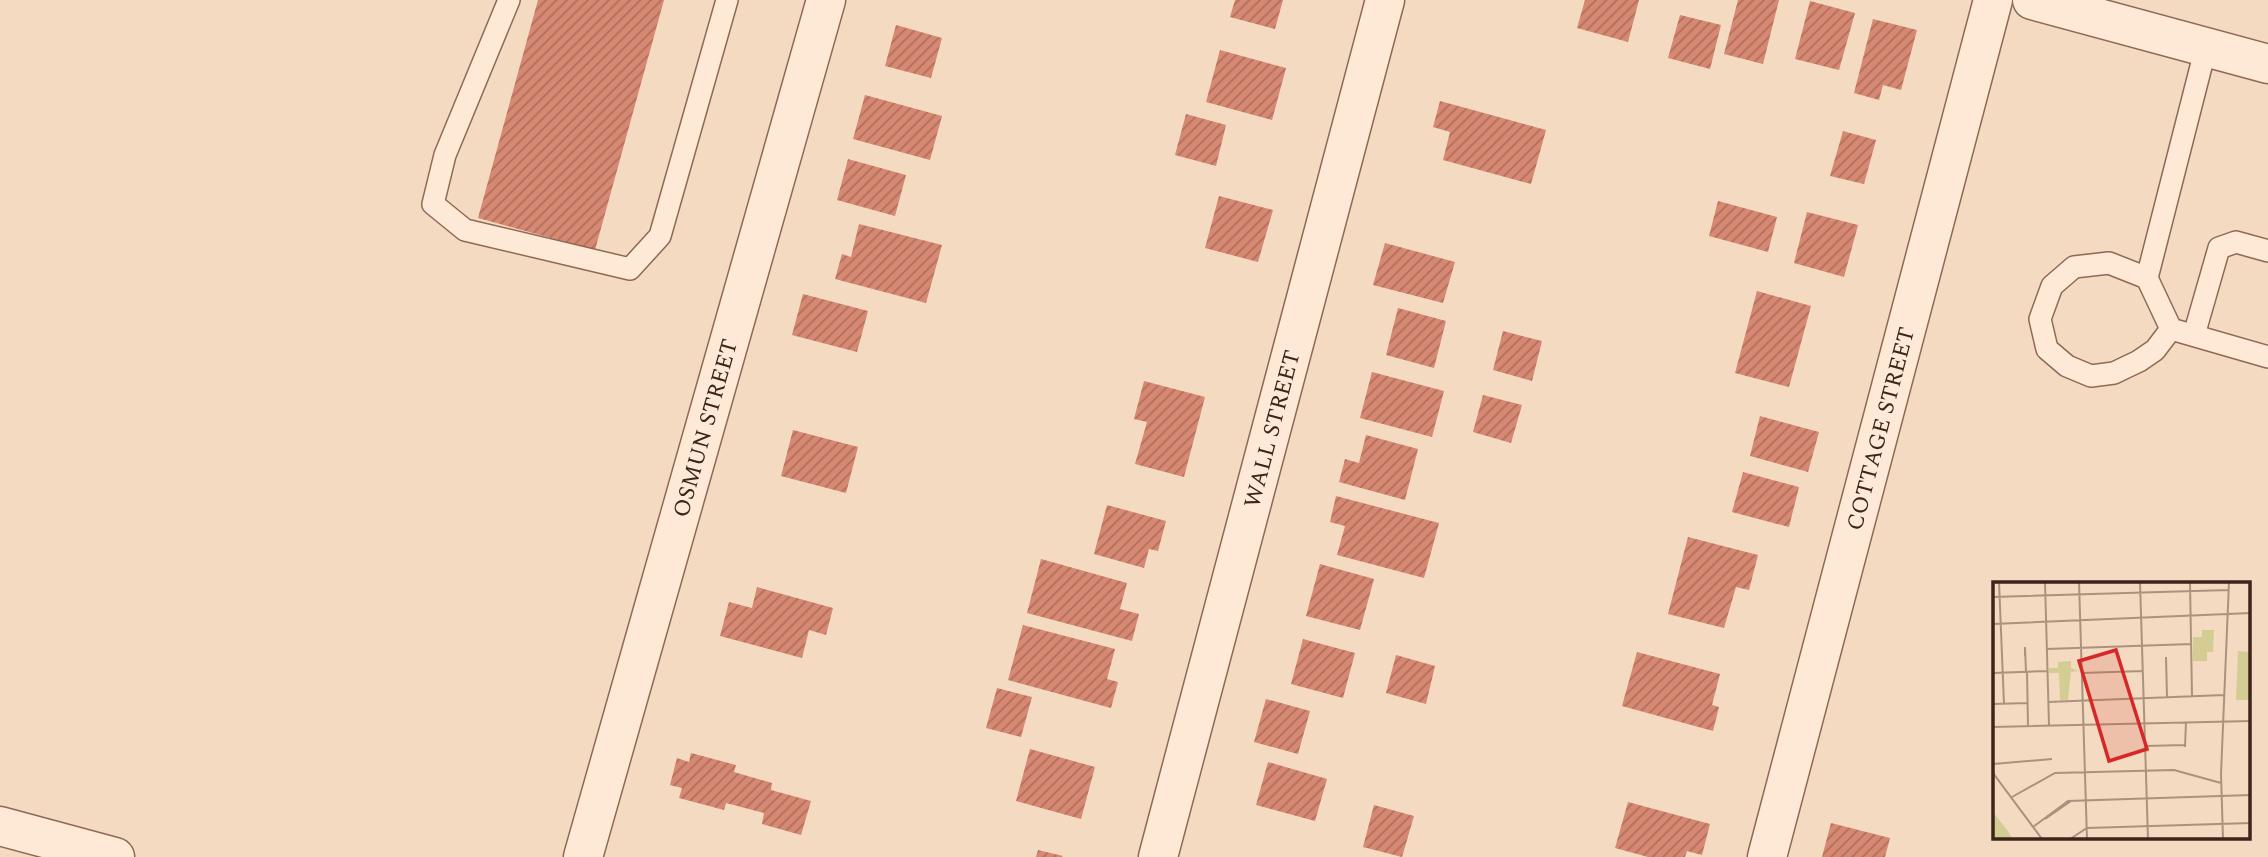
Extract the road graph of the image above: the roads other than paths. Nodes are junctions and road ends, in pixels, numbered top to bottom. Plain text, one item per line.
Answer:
1 (509, 0) edge
2 (727, 0) edge
3 (826, 0) edge
4 (1385, 0) edge
5 (1993, 0) edge
6 (2032, 0) edge
7 (2206, 47) junction
8 (2268, 64) edge
9 (2268, 251) edge
10 (2147, 278) junction
11 (2171, 329) junction
12 (2194, 335) junction
13 (2268, 357) edge
14 (0, 826) edge
15 (91, 854) edge
16 (583, 857) edge
17 (1158, 857) edge
18 (1767, 857) edge

1 - 2 lane
3 - 16 street, OSMUN STREET
4 - 17 street, WALL STREET
5 - 18 street, COTTAGE STREET
6 - 7 street
7 - 8 street
7 - 10 lane
9 - 12 lane
10 - 11 lane
10 - 11 lane
11 - 12 lane
12 - 13 lane
14 - 15 street

